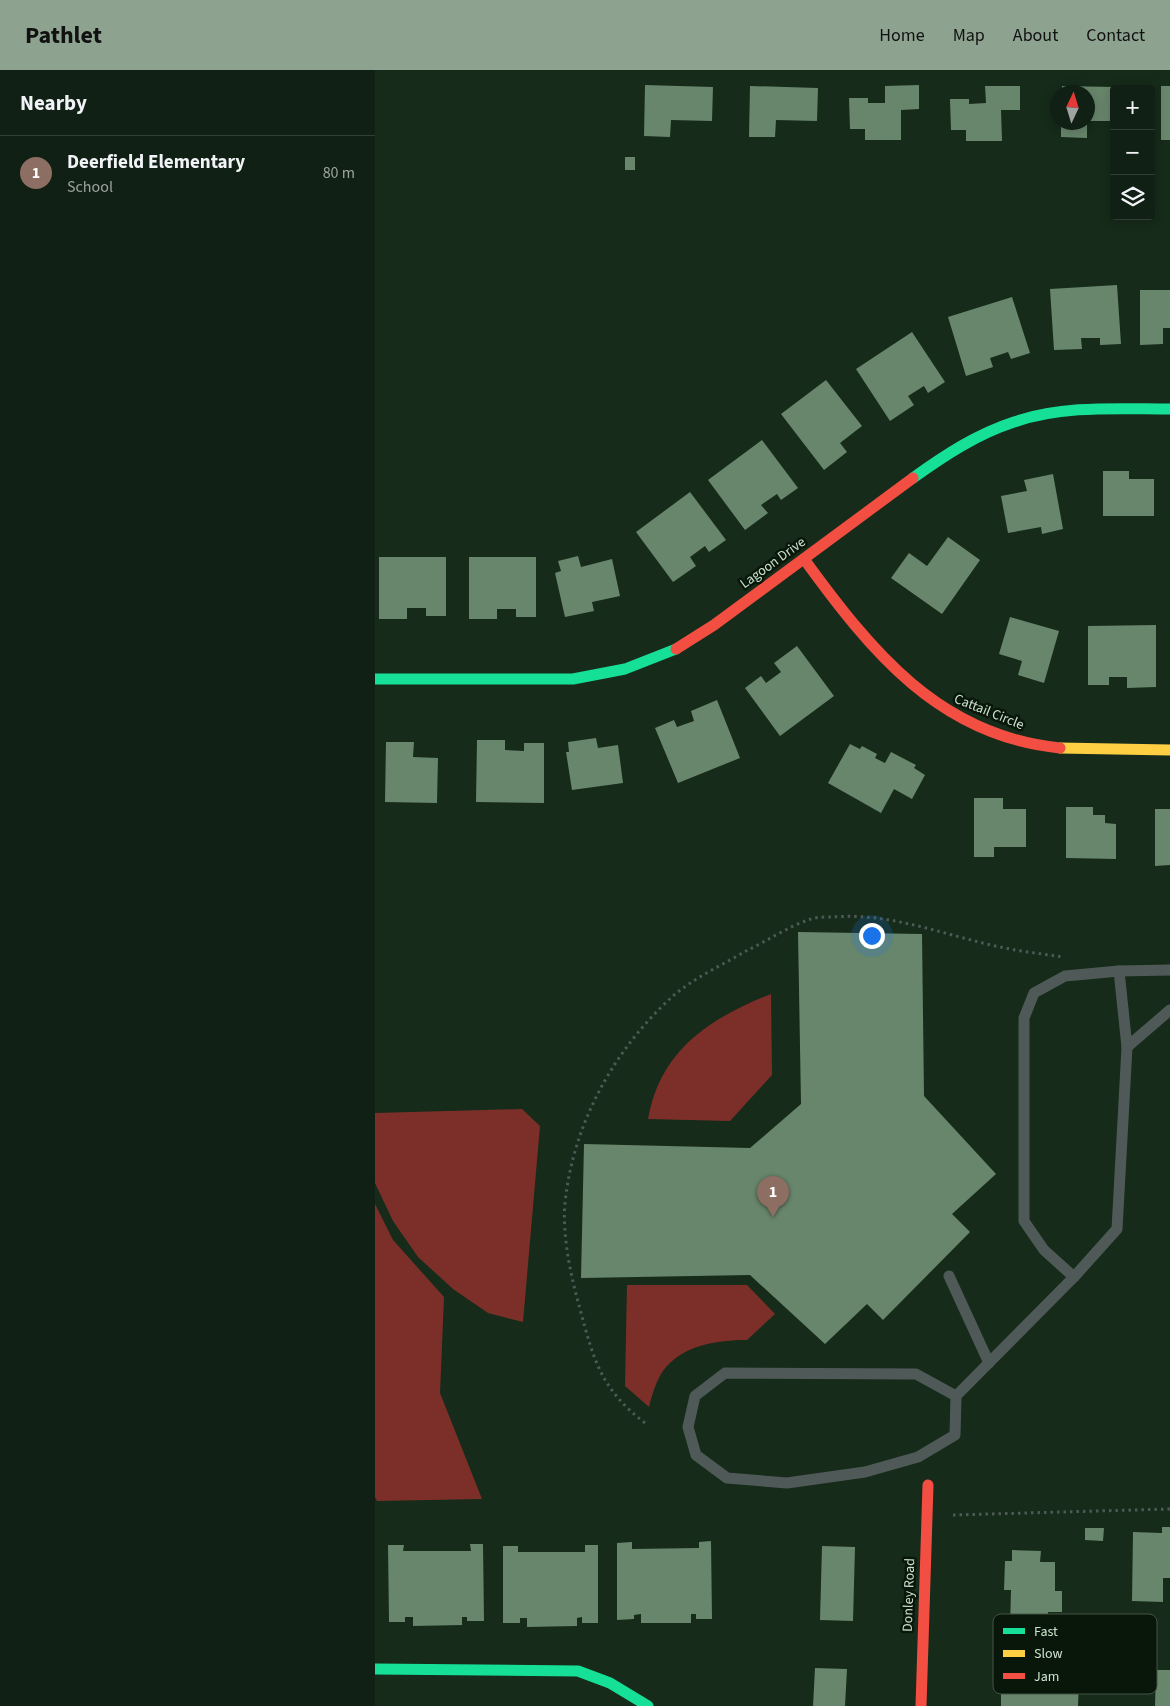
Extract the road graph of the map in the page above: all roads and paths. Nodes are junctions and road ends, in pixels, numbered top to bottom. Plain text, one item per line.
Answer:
1 (1170, 409) edge
2 (804, 559) junction
3 (375, 679) edge
4 (1170, 750) edge
5 (1064, 957) dead end
6 (1170, 970) edge
7 (1119, 971) junction
8 (1170, 1010) edge
9 (1127, 1047) junction
10 (949, 1276) dead end
11 (1074, 1277) junction
12 (989, 1363) junction
13 (955, 1396) junction
14 (645, 1423) dead end
15 (928, 1486) dead end
16 (1170, 1509) edge
17 (927, 1516) junction
18 (375, 1669) edge
19 (647, 1706) edge
20 (921, 1706) edge

1 - 2 street, Lagoon Drive
2 - 3 street, Lagoon Drive
2 - 4 street, Cattail Circle
5 - 14 path
6 - 7 lane
7 - 9 lane
7 - 11 lane
8 - 9 lane
9 - 11 lane
10 - 12 lane
11 - 12 lane
12 - 13 lane
13 - 13 lane
15 - 17 street, Donley Road
16 - 17 path
17 - 20 street, Donley Road
18 - 19 street

